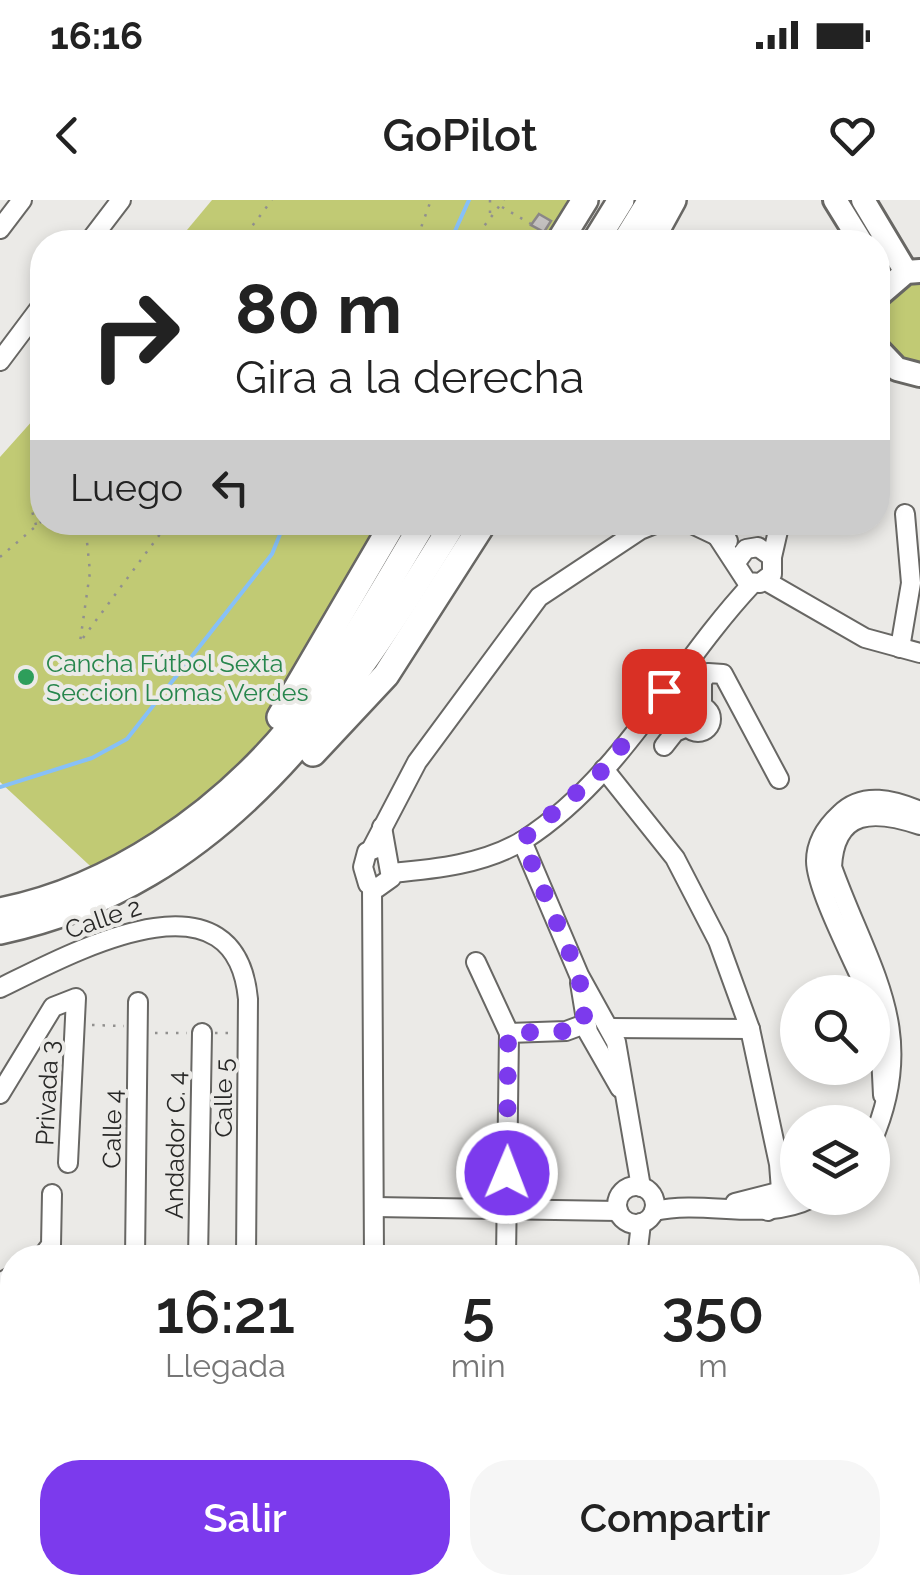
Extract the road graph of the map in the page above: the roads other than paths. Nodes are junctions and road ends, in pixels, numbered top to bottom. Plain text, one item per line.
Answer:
1 (22, 200) edge
2 (122, 200) edge
3 (585, 200) edge
4 (621, 200) edge
5 (651, 200) edge
6 (674, 200) edge
7 (835, 200) edge
8 (863, 200) edge
9 (0, 229) edge
10 (98, 230) edge
11 (566, 230) edge
12 (602, 230) edge
13 (632, 230) edge
14 (657, 230) edge
15 (854, 230) edge
16 (875, 230) edge
17 (30, 320) edge
18 (0, 361) edge
19 (890, 361) edge
20 (920, 375) edge
21 (906, 514) dead end
22 (387, 535) edge
23 (416, 535) edge
24 (446, 535) edge
25 (476, 535) edge
26 (632, 535) edge
27 (716, 535) edge
28 (774, 535) edge
29 (756, 565) junction
30 (900, 648) junction
31 (920, 653) edge
32 (661, 696) junction
33 (691, 716) junction
34 (664, 746) dead end
35 (604, 769) junction
36 (256, 779) junction
37 (780, 780) dead end
38 (920, 811) edge
39 (920, 825) edge
40 (522, 840) junction
41 (382, 867) junction
42 (0, 912) edge
43 (0, 931) edge
44 (224, 946) joint
45 (476, 962) dead end
46 (860, 975) edge
47 (0, 988) edge
48 (138, 1002) dead end
49 (750, 1029) junction
50 (202, 1033) dead end
51 (508, 1033) junction
52 (601, 1034) junction
53 (0, 1094) edge
54 (886, 1105) edge
55 (780, 1152) edge
56 (68, 1163) dead end
57 (780, 1191) edge
58 (52, 1194) dead end
59 (780, 1198) edge
60 (635, 1205) junction
61 (725, 1206) junction
62 (375, 1207) junction
63 (780, 1207) edge
64 (507, 1208) junction
65 (768, 1211) junction
66 (51, 1245) edge
67 (134, 1245) edge
68 (198, 1245) edge
69 (246, 1245) edge
70 (374, 1245) edge
71 (506, 1245) edge
72 (636, 1245) edge

1 - 9 street
2 - 10 street
3 - 11 highway
4 - 12 highway
5 - 13 highway
6 - 14 highway
7 - 15 main road
8 - 16 main road
17 - 18 street
19 - 20 main road
21 - 30 street
22 - 36 highway
23 - 36 highway
24 - 36 highway
25 - 36 highway
26 - 41 street
27 - 29 street
28 - 29 street
29 - 30 street
29 - 32 street
30 - 31 street
32 - 33 street
32 - 35 street
33 - 34 street
33 - 37 street
35 - 40 street
35 - 49 street
36 - 42 highway
36 - 43 highway
38 - 46 street
39 - 54 street
40 - 41 street
40 - 52 street
41 - 62 street
44 - 47 street, Calle 2
44 - 69 street, Calle 5
45 - 51 street
48 - 67 street, Calle 4
49 - 52 street
49 - 55 street
50 - 68 street, Andador C. 4
51 - 52 street
51 - 64 street
52 - 60 street
53 - 56 street, Privada 3
57 - 61 street
58 - 66 street
59 - 65 street
60 - 61 street
60 - 64 street
60 - 72 street
61 - 65 street
62 - 64 street
62 - 70 street
63 - 65 street
64 - 71 street

